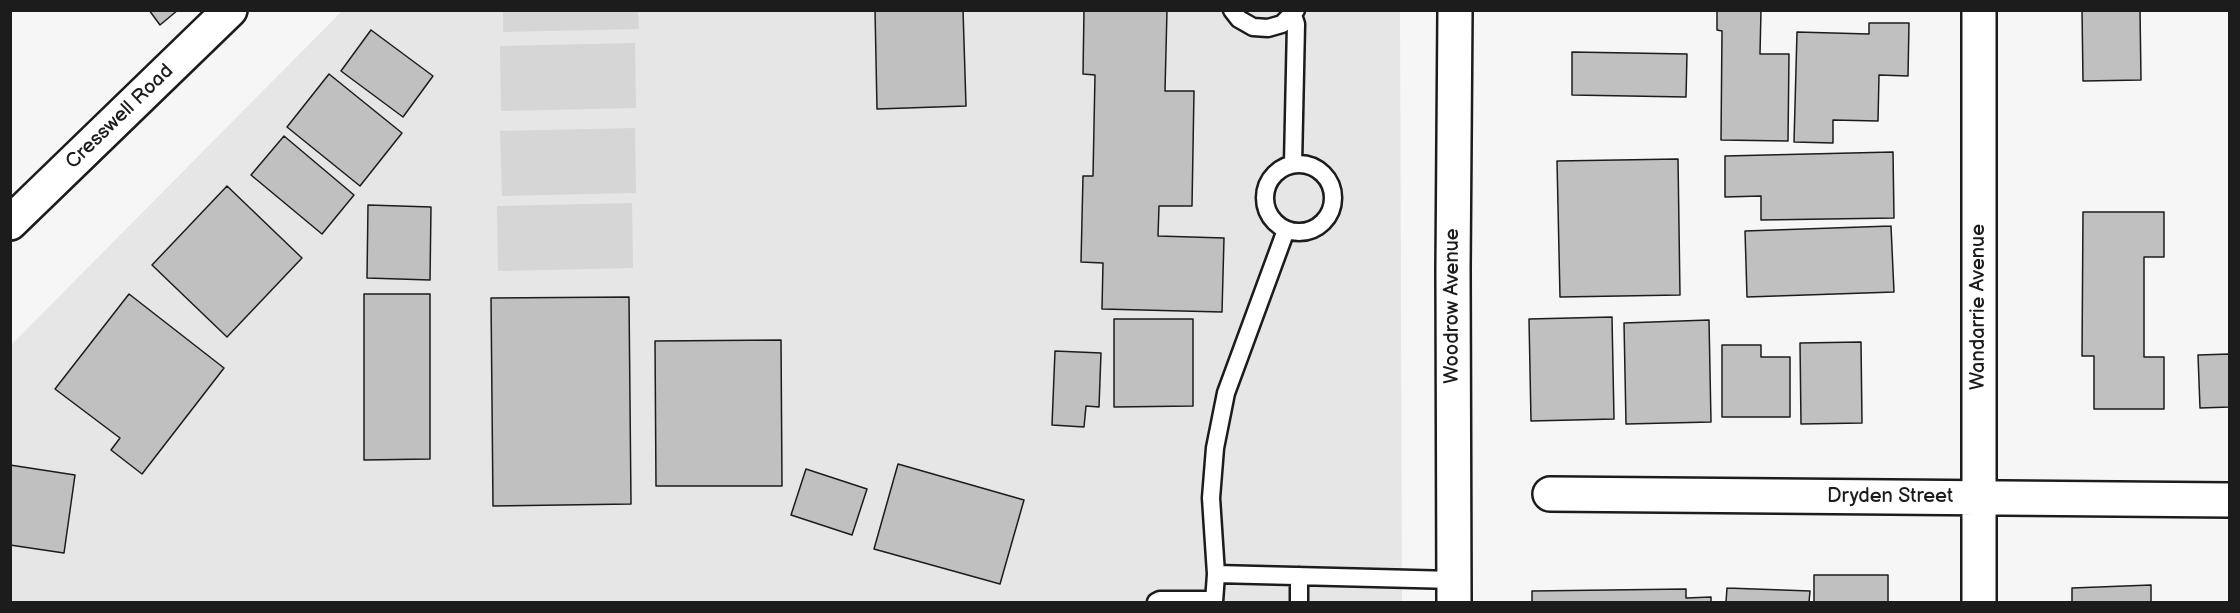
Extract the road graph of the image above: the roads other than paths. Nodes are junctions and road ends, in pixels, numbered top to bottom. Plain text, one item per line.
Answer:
1 (230, 10) edge
2 (1232, 10) edge
3 (1455, 10) edge
4 (1979, 10) edge
5 (1294, 13) edge
6 (1293, 164) junction
7 (10, 224) edge
8 (1286, 230) junction
9 (1550, 494) dead end
10 (1979, 498) junction
11 (2229, 500) edge
12 (1216, 574) junction
13 (1299, 576) junction
14 (1454, 591) edge
15 (1214, 601) edge
16 (1156, 603) edge
17 (1299, 603) edge
18 (1979, 603) edge

1 - 7 street, Cresswell Road
2 - 5 lane
3 - 14 street, Woodrow Avenue
4 - 10 street, Wandarrie Avenue
5 - 6 lane
6 - 8 lane
6 - 8 lane
8 - 12 lane
9 - 10 street, Dryden Street
10 - 11 street, Dryden Street
10 - 18 street, Wandarrie Avenue
12 - 13 lane
12 - 15 lane
13 - 14 lane
13 - 17 lane
15 - 16 lane

